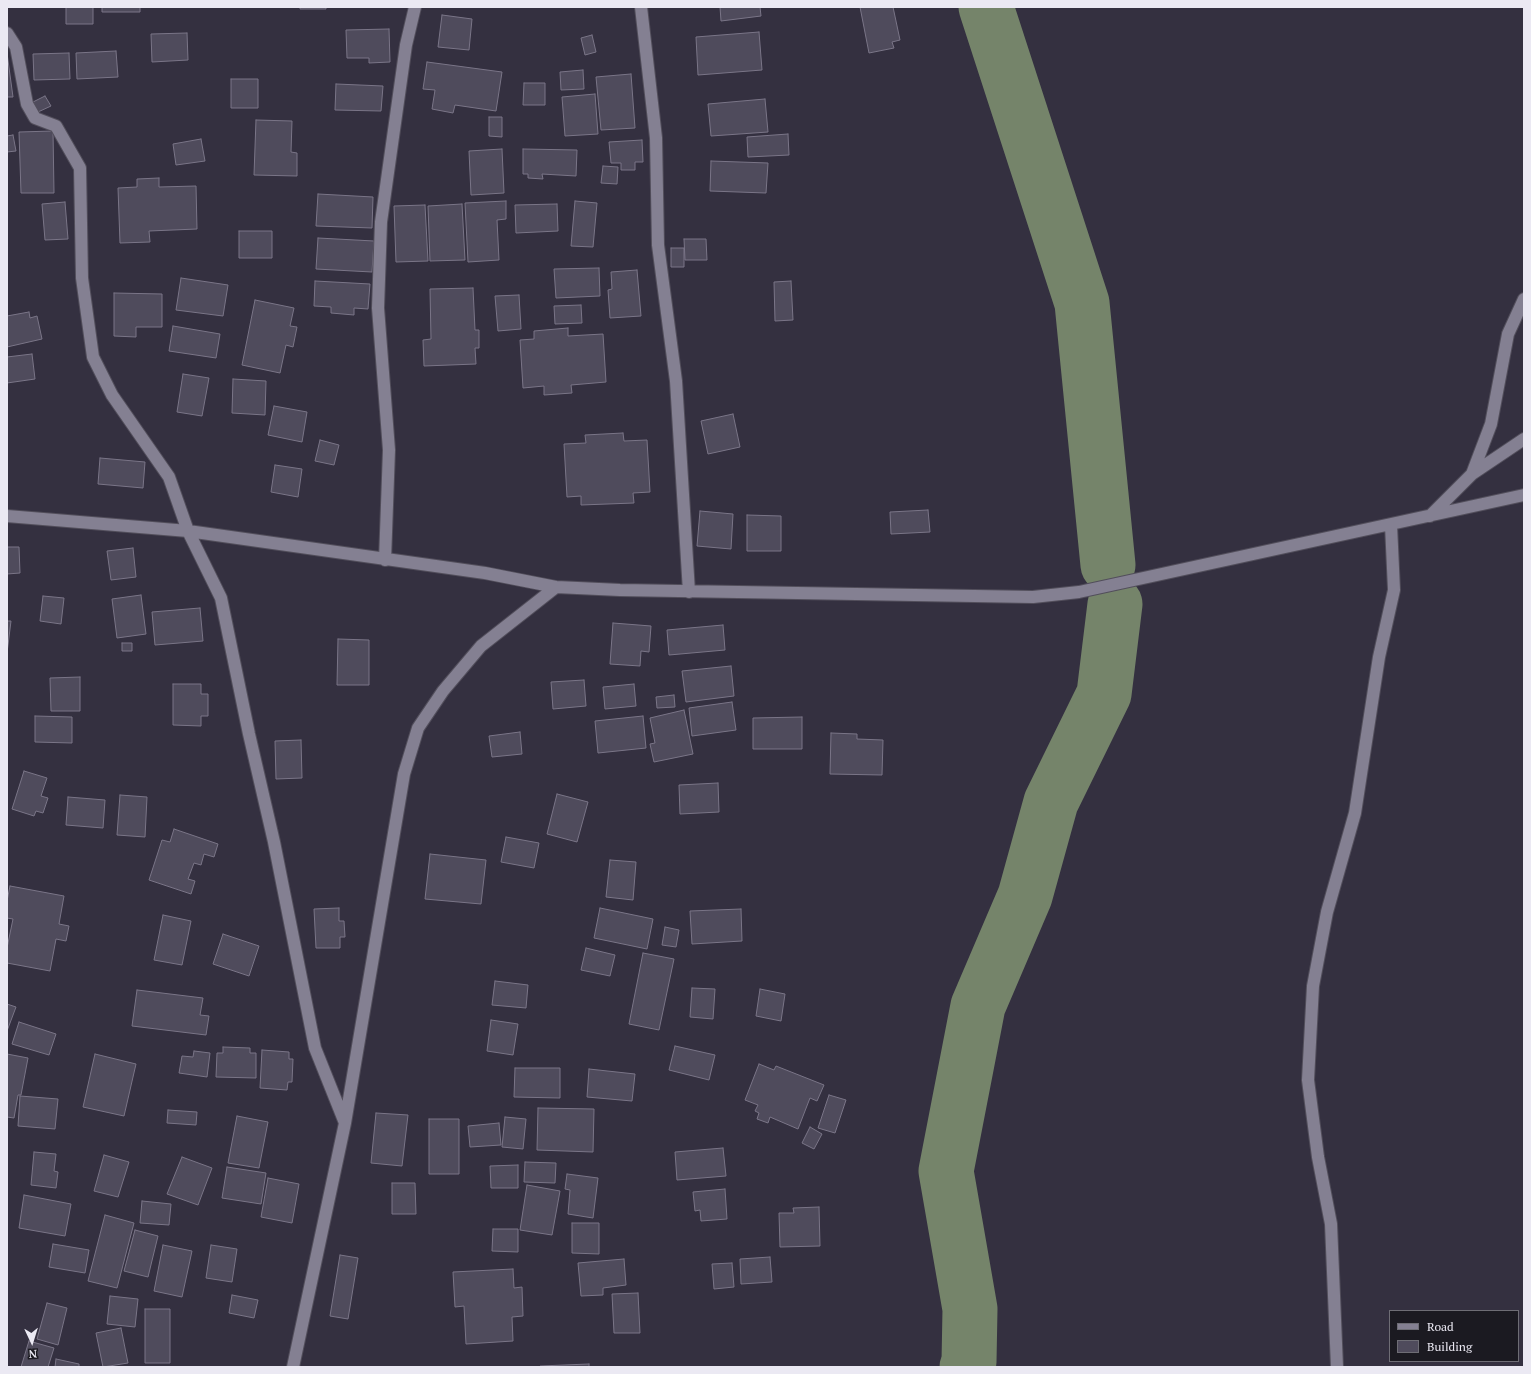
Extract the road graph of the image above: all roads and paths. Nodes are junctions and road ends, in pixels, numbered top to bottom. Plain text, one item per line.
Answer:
1 (415, 7) edge
2 (641, 7) edge
3 (7, 33) edge
4 (1524, 299) edge
5 (1524, 439) edge
6 (1472, 474) junction
7 (1524, 495) edge
8 (7, 516) edge
9 (1430, 516) junction
10 (1391, 525) junction
11 (188, 531) junction
12 (385, 560) junction
13 (556, 586) junction
14 (689, 592) junction
15 (345, 1123) junction
16 (293, 1367) edge
17 (1337, 1367) edge

1 - 12 street
2 - 14 street
3 - 11 street
4 - 6 street
5 - 6 street
6 - 9 street
7 - 9 street
8 - 11 street
9 - 10 street
10 - 14 street
10 - 17 street
11 - 12 street
11 - 15 street
12 - 13 street
13 - 14 street
13 - 15 street
15 - 16 street

